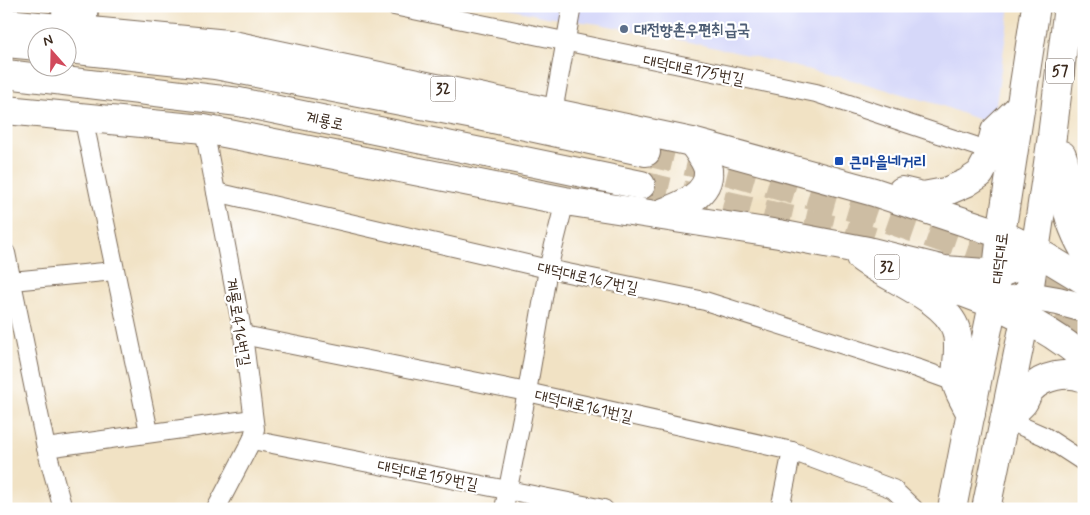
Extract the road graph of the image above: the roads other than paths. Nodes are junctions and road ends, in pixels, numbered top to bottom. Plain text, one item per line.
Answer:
1 (394, 6) edge
2 (572, 6) edge
3 (1036, 6) edge
4 (1068, 6) edge
5 (6, 23) edge
6 (73, 24) edge
7 (6, 43) edge
8 (566, 43) junction
9 (28, 45) edge
10 (6, 74) edge
11 (1020, 108) junction
12 (6, 110) edge
13 (553, 112) junction
14 (83, 117) junction
15 (204, 129) junction
16 (1052, 136) junction
17 (692, 142) junction
18 (990, 151) junction
19 (646, 152) tunnel mouth
20 (641, 185) tunnel mouth
21 (1074, 187) edge
22 (216, 192) junction
23 (874, 192) junction
24 (565, 201) junction
25 (656, 216) junction
26 (779, 234) junction
27 (1001, 234) junction
28 (1084, 250) edge
29 (1036, 252) junction
30 (6, 253) edge
31 (860, 258) junction
32 (548, 269) junction
33 (114, 271) junction
34 (998, 274) junction
35 (1084, 280) edge
36 (12, 281) junction
37 (993, 304) junction
38 (1027, 308) junction
39 (1084, 308) edge
40 (243, 334) junction
41 (1084, 358) edge
42 (1084, 378) edge
43 (956, 382) junction
44 (527, 392) junction
45 (971, 414) junction
46 (253, 419) junction
47 (1005, 419) junction
48 (149, 432) junction
49 (252, 440) junction
50 (46, 448) junction
51 (792, 451) junction
52 (1084, 462) edge
53 (508, 490) junction
54 (63, 509) edge
55 (216, 509) edge
56 (504, 509) edge
57 (604, 509) edge
58 (780, 509) edge
59 (914, 509) edge
60 (952, 509) edge
61 (986, 509) edge

1 - 8 street, 대덕대로175번길
2 - 8 street
3 - 11 main road, 대덕대로 / 57
4 - 16 main road, 57
5 - 6 main road, 32
6 - 13 main road, 32
6 - 19 main road, 계룡로 / 32
7 - 9 main road
8 - 13 street
8 - 18 street, 대덕대로175번길
10 - 20 main road, 계룡로
11 - 18 main road
11 - 27 main road, 대덕대로 / 57
12 - 14 main road, 32
13 - 17 main road, 32
14 - 15 main road, 32
14 - 33 street
15 - 22 street, 계룡로416번길
15 - 24 main road, 32
16 - 21 main road
16 - 29 main road, 57
17 - 23 main road, 32
17 - 25 main road
18 - 23 main road
21 - 28 main road
22 - 32 street, 대덕대로167번길
22 - 40 street, 계룡로416번길
23 - 27 main road, 32
24 - 25 main road, 32
24 - 32 street
25 - 26 main road, 32
26 - 31 main road, 32
26 - 34 main road
27 - 29 main road, 32
27 - 34 main road, 대덕대로 / 57
29 - 34 main road
29 - 35 main road, 32
29 - 38 main road, 57
30 - 36 street
31 - 37 main road, 32
31 - 43 main road
32 - 43 street, 대덕대로167번길
32 - 44 street
33 - 36 street
33 - 48 street
34 - 37 main road, 대덕대로 / 57
36 - 50 street
37 - 38 main road
37 - 45 main road, 대덕대로
38 - 39 main road
38 - 41 main road
38 - 47 main road
40 - 44 street, 대덕대로161번길
40 - 46 street, 계룡로416번길
42 - 47 main road
43 - 45 main road
44 - 51 street, 대덕대로161번길
44 - 53 street
45 - 60 main road, 대덕대로
46 - 48 street
46 - 49 street, 계룡로416번길
47 - 52 street
47 - 61 main road
48 - 50 street
49 - 53 street, 대덕대로159번길
49 - 55 street, 계룡로416번길
50 - 54 street
51 - 58 street
51 - 59 street, 대덕대로161번길
53 - 56 street
53 - 57 street, 대덕대로159번길

